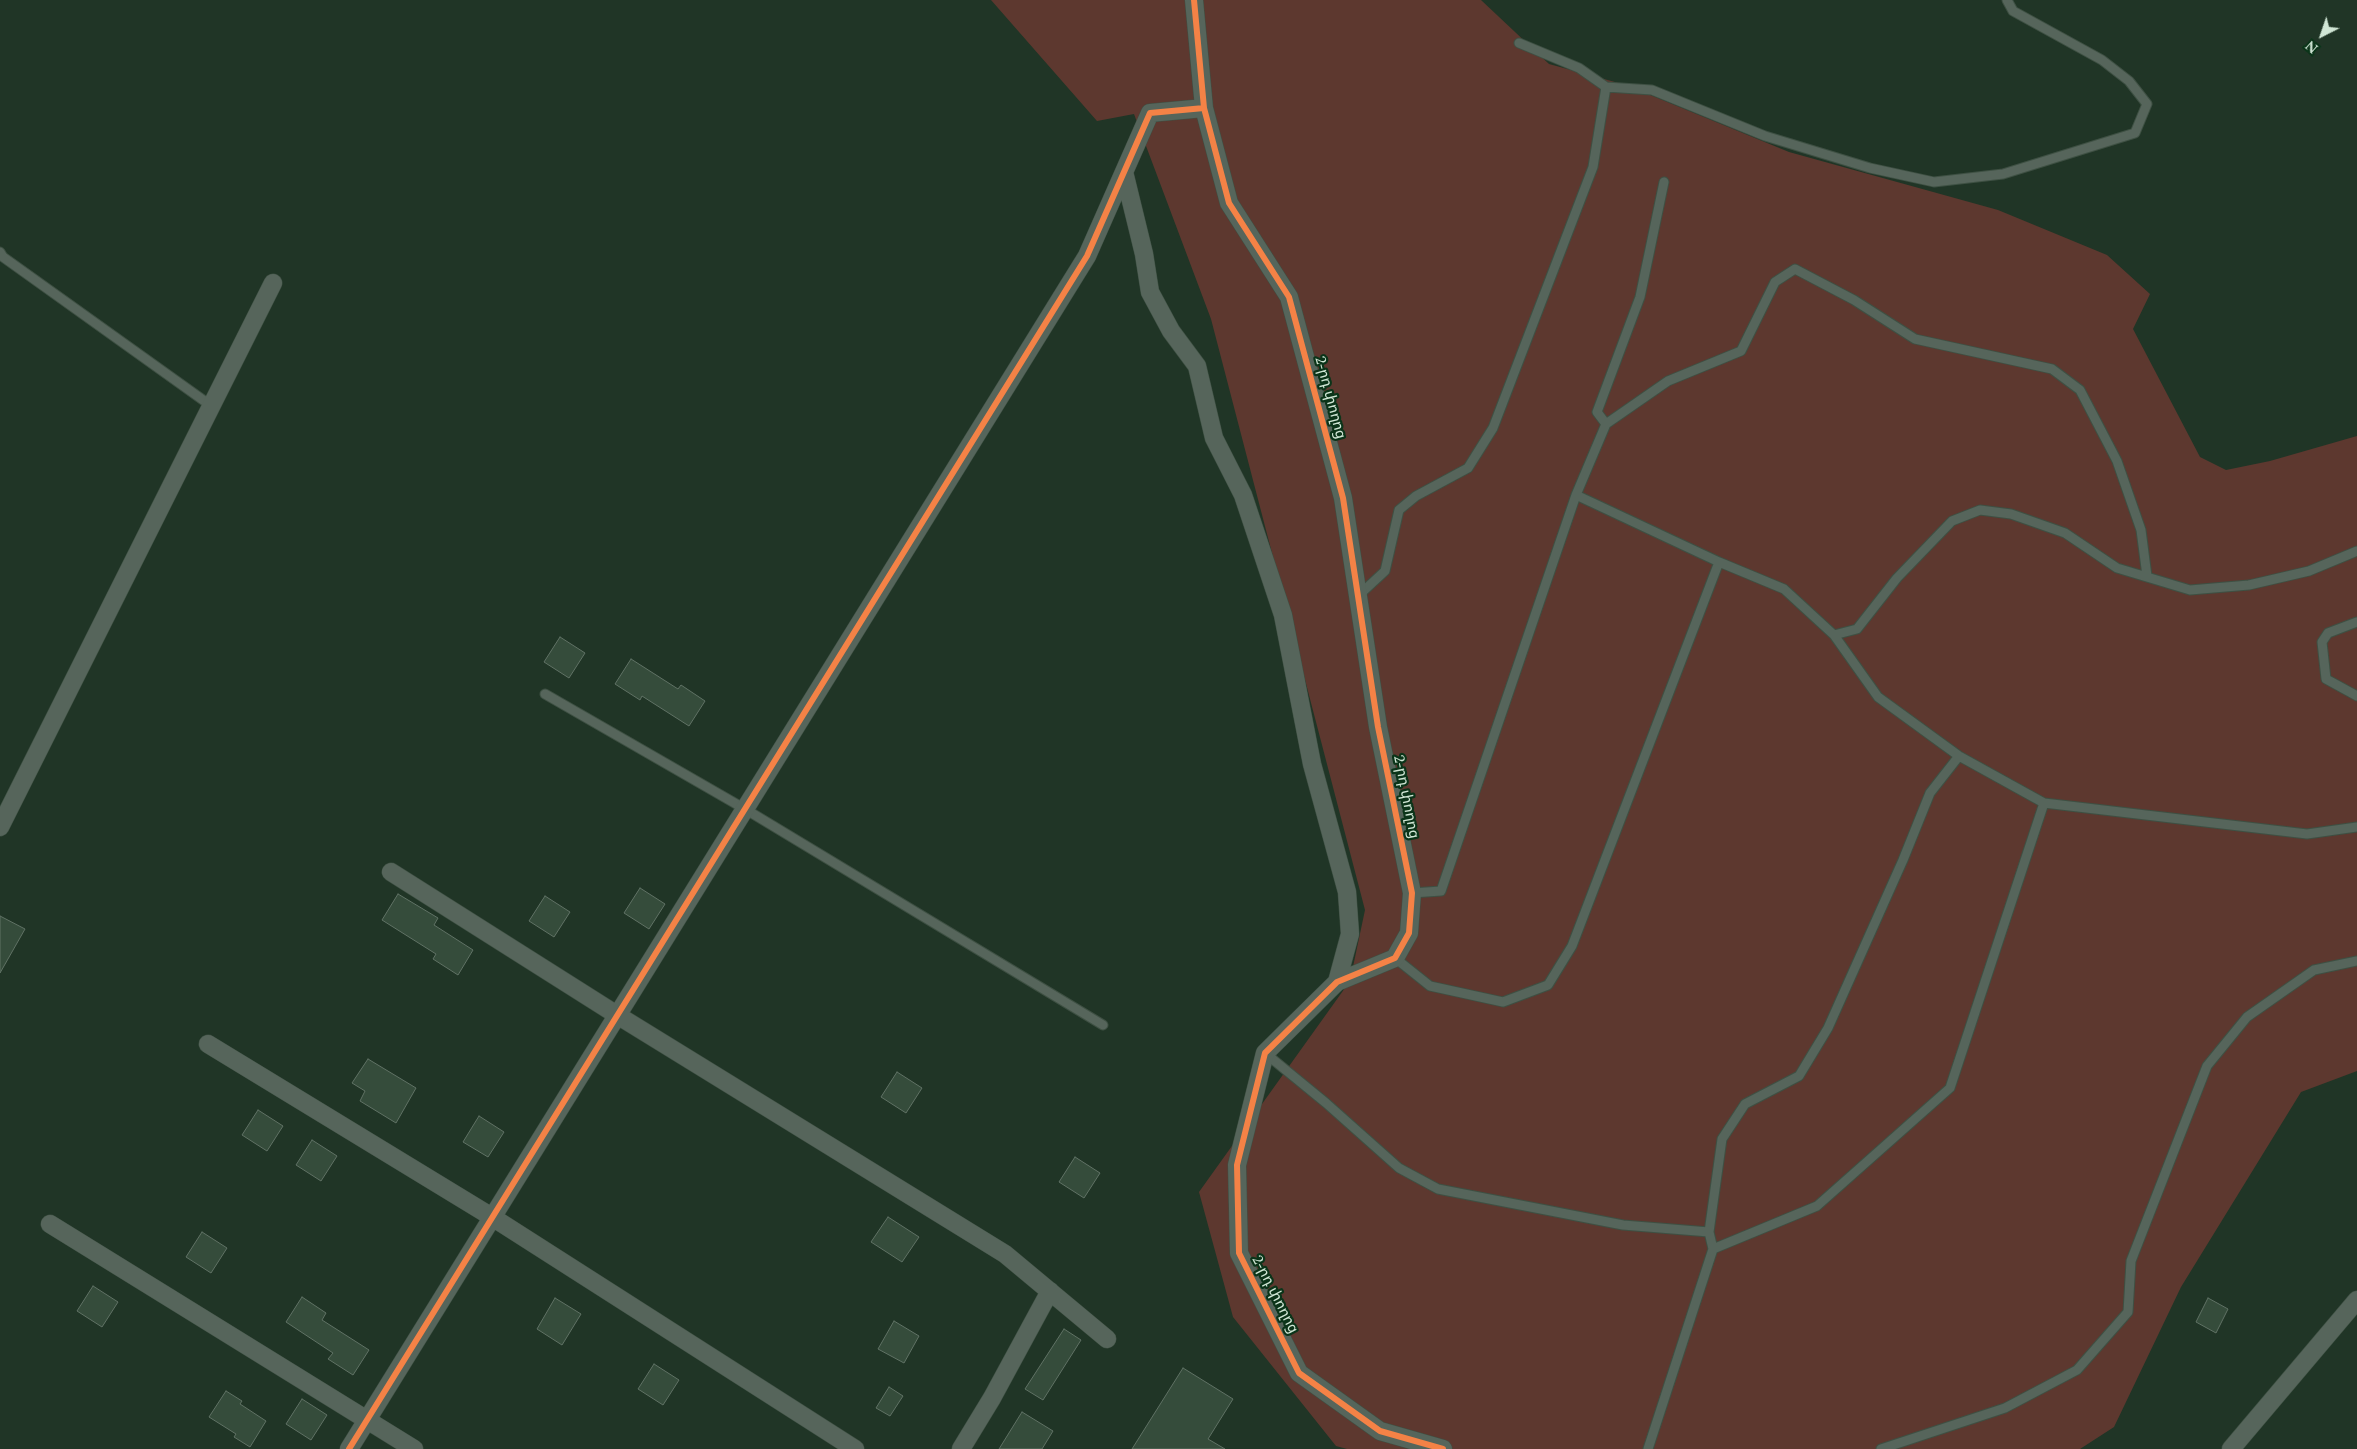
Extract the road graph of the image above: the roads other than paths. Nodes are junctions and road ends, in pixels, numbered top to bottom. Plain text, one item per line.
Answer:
1 (1194, 0) edge
2 (2008, 0) edge
3 (1519, 43) dead end
4 (1606, 87) junction
5 (1204, 108) junction
6 (1124, 172) junction
7 (1664, 182) dead end
8 (0, 252) edge
9 (273, 283) dead end
10 (210, 405) junction
11 (1606, 424) junction
12 (1576, 495) junction
13 (2357, 551) edge
14 (1719, 562) junction
15 (2146, 576) junction
16 (1358, 596) junction
17 (2357, 622) edge
18 (1834, 635) junction
19 (545, 694) dead end
20 (2357, 696) edge
21 (1959, 756) junction
22 (2044, 803) junction
23 (745, 809) junction
24 (0, 827) edge
25 (2357, 827) edge
26 (391, 872) dead end
27 (1412, 893) junction
28 (1395, 958) junction
29 (2357, 961) edge
30 (1337, 982) junction
31 (617, 1015) junction
32 (1103, 1025) dead end
33 (208, 1044) dead end
34 (1265, 1053) junction
35 (492, 1217) junction
36 (50, 1224) dead end
37 (1709, 1232) junction
38 (1713, 1249) junction
39 (1050, 1291) junction
40 (2357, 1300) edge
41 (1107, 1339) dead end
42 (368, 1420) junction
43 (349, 1449) edge
44 (414, 1449) edge
45 (855, 1449) edge
46 (961, 1449) edge
47 (1443, 1449) edge
48 (1648, 1449) edge
49 (1881, 1449) edge
50 (2231, 1449) edge

1 - 5 street, 2-րդ փողոց
2 - 4 lane
3 - 4 lane
4 - 16 lane
5 - 6 street
5 - 16 street, 2-րդ փողոց
6 - 23 street
6 - 30 street
7 - 11 lane
8 - 10 lane
9 - 10 street
10 - 24 street
11 - 12 lane
11 - 15 lane
12 - 14 lane
12 - 27 lane
13 - 15 lane
14 - 18 lane
14 - 28 lane
15 - 18 lane
16 - 27 street, 2-րդ փողոց
17 - 20 lane
18 - 21 lane
19 - 23 lane
21 - 22 lane
21 - 37 lane
22 - 25 lane
22 - 38 lane
23 - 31 street
23 - 32 lane
26 - 31 street
27 - 28 street, 2-րդ փողոց
28 - 30 street
29 - 49 lane
30 - 34 street
31 - 35 street
31 - 39 street
33 - 35 street
34 - 37 lane
34 - 47 street, 2-րդ փողոց
35 - 42 street
35 - 45 street
36 - 42 street
37 - 38 lane
38 - 48 lane
39 - 41 street
39 - 46 street
40 - 50 street
42 - 43 street
42 - 44 street

